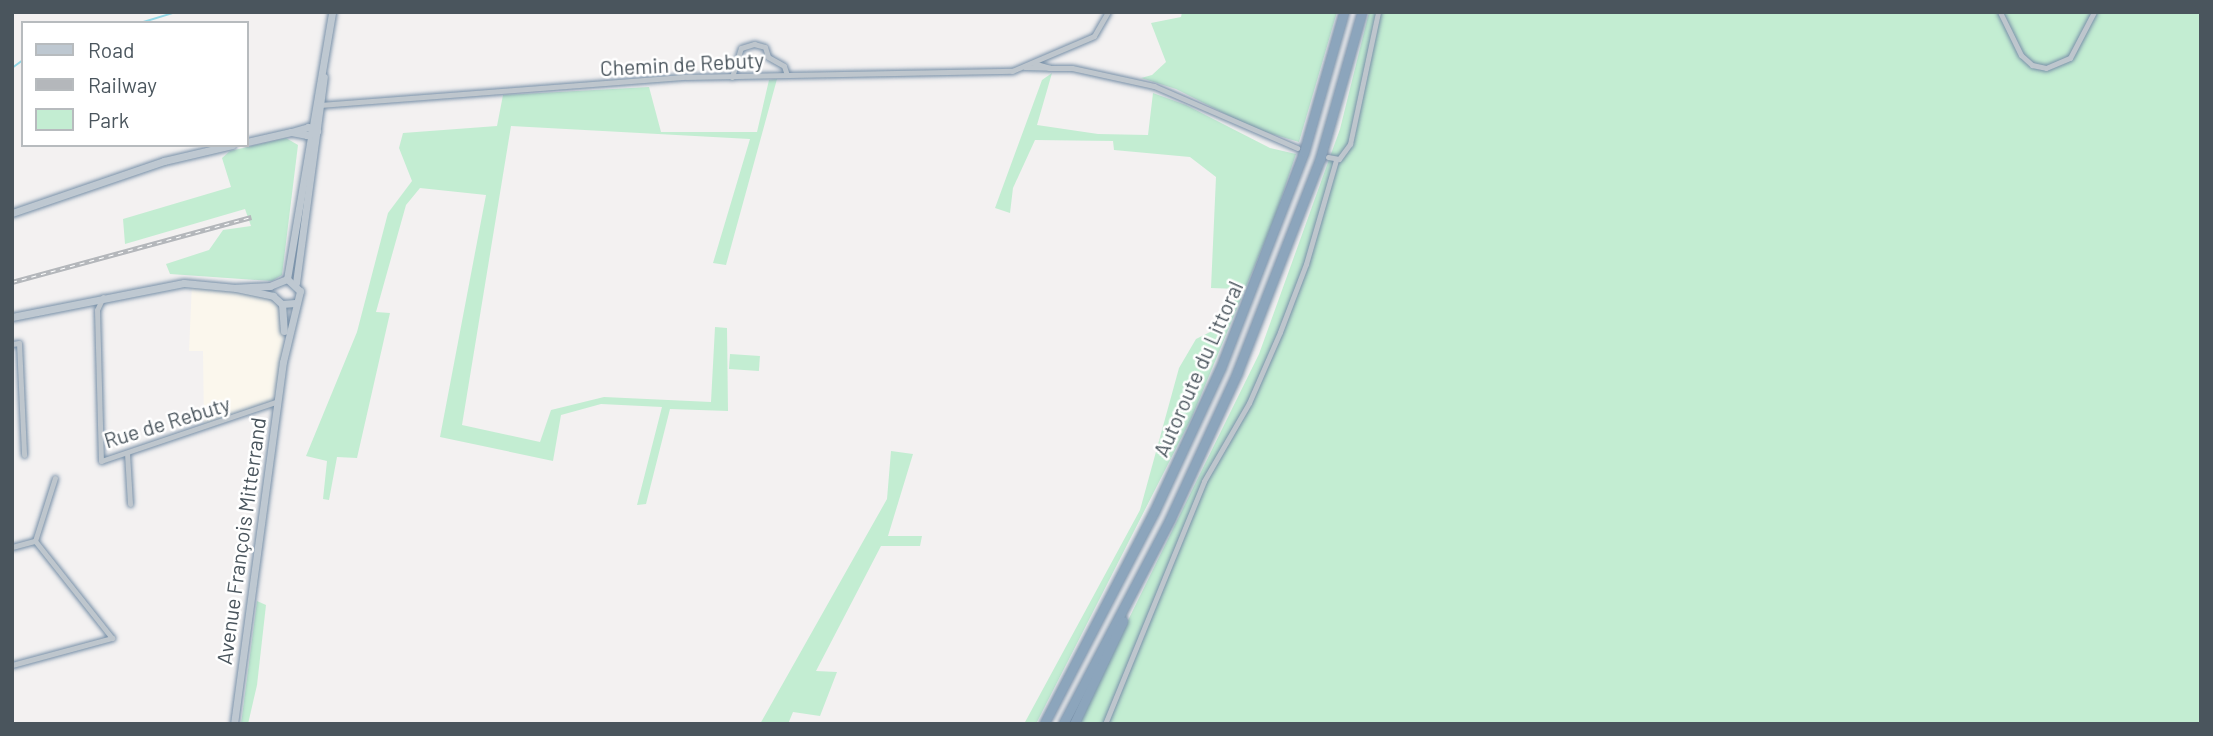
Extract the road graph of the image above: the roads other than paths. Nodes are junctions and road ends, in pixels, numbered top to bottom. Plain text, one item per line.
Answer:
1 (1108, 12) edge
2 (1344, 12) edge
3 (1362, 12) edge
4 (1378, 12) edge
5 (2000, 12) edge
6 (2094, 12) edge
7 (331, 17) edge
8 (1034, 63) junction
9 (1025, 67) junction
10 (1050, 68) junction
11 (787, 75) junction
12 (732, 77) junction
13 (317, 105) junction
14 (313, 131) junction
15 (248, 142) edge
16 (224, 147) edge
17 (1297, 148) dead end
18 (1328, 157) dead end
19 (1336, 160) junction
20 (12, 213) edge
21 (287, 279) junction
22 (278, 282) junction
23 (296, 282) junction
24 (236, 288) junction
25 (103, 297) junction
26 (275, 297) junction
27 (295, 303) junction
28 (282, 304) junction
29 (12, 317) edge
30 (12, 344) edge
31 (283, 362) junction
32 (278, 401) junction
33 (127, 453) junction
34 (24, 455) dead end
35 (55, 478) dead end
36 (130, 504) dead end
37 (1170, 519) junction
38 (35, 541) junction
39 (12, 547) edge
40 (12, 665) edge
41 (234, 724) edge
42 (1043, 724) edge
43 (1063, 724) edge
44 (1074, 724) edge
45 (1105, 724) edge

1 - 8 street
2 - 42 highway, Autoroute du Littoral
3 - 37 highway, Autoroute du Littoral
4 - 19 street
5 - 6 street
7 - 13 main road
8 - 9 street
8 - 10 street, Chemin de Rebuty
9 - 10 street, Chemin de Rebuty
9 - 11 street, Chemin de Rebuty
10 - 17 street, Chemin de Rebuty
11 - 12 street, Chemin de Rebuty
11 - 12 street
12 - 13 street, Chemin de Rebuty
13 - 14 main road
14 - 15 main road
14 - 21 main road
14 - 23 main road
16 - 20 main road
18 - 19 street
19 - 45 street
21 - 22 main road
21 - 23 main road
22 - 24 main road
22 - 26 main road
23 - 27 main road
24 - 25 main road
24 - 26 main road
25 - 29 main road
25 - 33 street, Rue de Rebuty
26 - 28 main road
27 - 28 main road
27 - 31 main road
28 - 31 main road
30 - 34 street
31 - 32 main road, Avenue François Mitterrand
32 - 33 street, Rue de Rebuty
32 - 41 main road, Avenue François Mitterrand
33 - 36 street
35 - 38 street
37 - 43 highway, Autoroute du Littoral
37 - 44 highway
38 - 39 street
38 - 40 street

